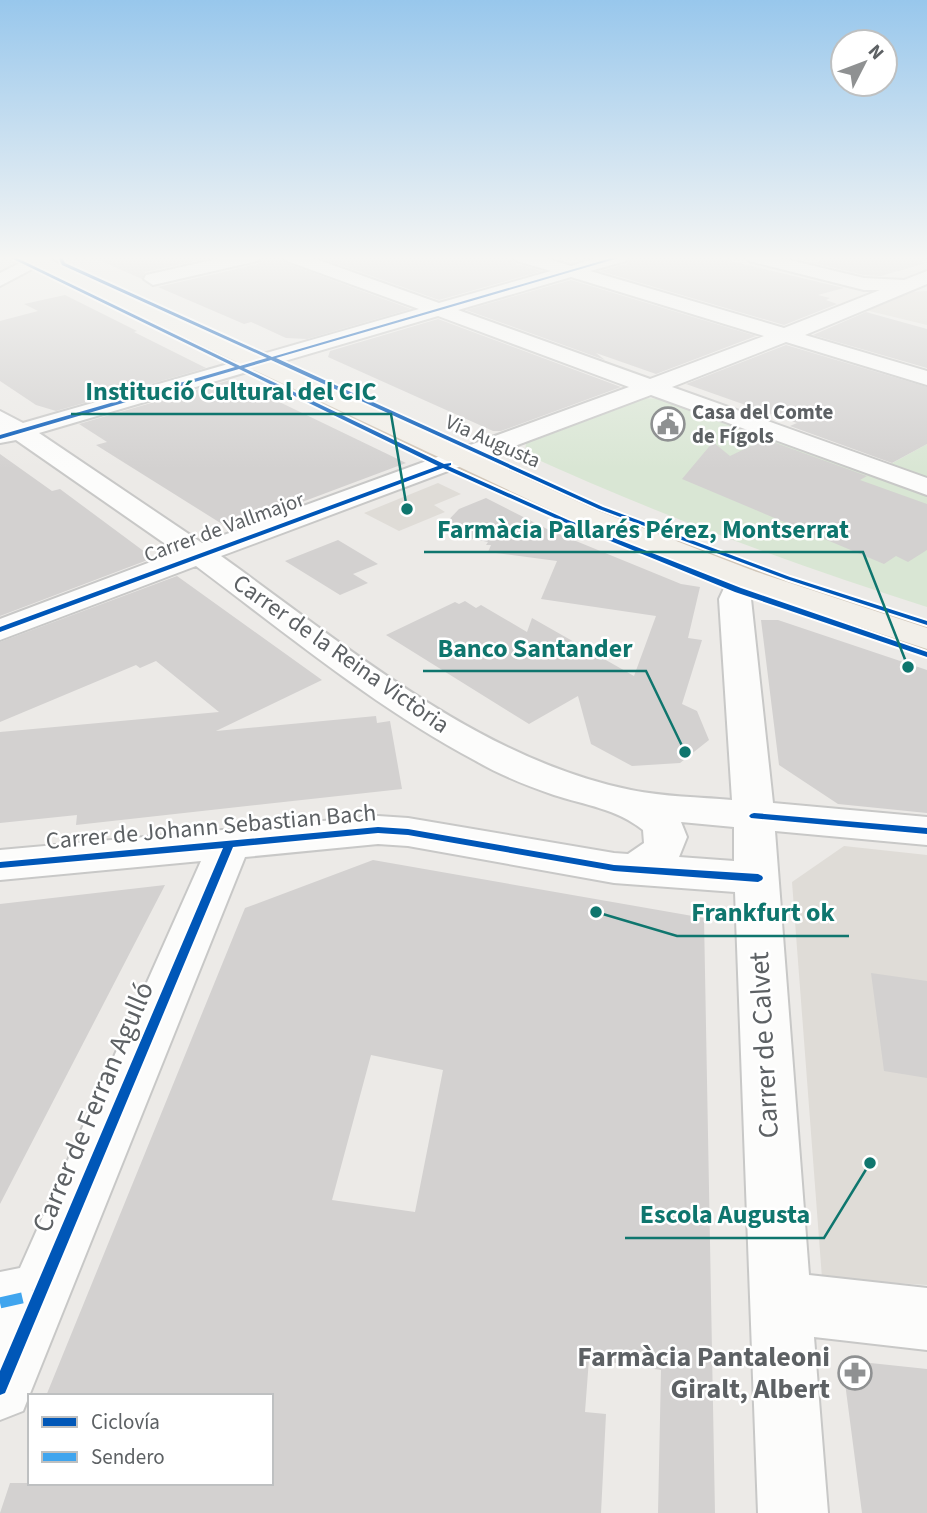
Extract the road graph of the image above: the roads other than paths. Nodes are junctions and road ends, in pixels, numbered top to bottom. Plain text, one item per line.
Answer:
1 (181, 328) edge
2 (378, 328) edge
3 (487, 328) edge
4 (760, 328) edge
5 (803, 328) edge
6 (785, 335) junction
7 (255, 363) junction
8 (927, 378) edge
9 (651, 387) junction
10 (7, 429) edge
11 (462, 459) junction
12 (927, 488) edge
13 (199, 554) junction
14 (743, 578) junction
15 (0, 630) edge
16 (927, 639) edge
17 (632, 804) junction
18 (754, 816) junction
19 (927, 831) edge
20 (229, 845) junction
21 (0, 865) edge
22 (632, 870) junction
23 (758, 878) junction
24 (19, 1299) edge
25 (779, 1302) junction
26 (927, 1319) edge
27 (0, 1388) edge
28 (793, 1513) edge

1 - 7 main road, Via Augusta
2 - 7 street
3 - 9 street
4 - 6 street
5 - 6 street, Carrer de Vallmajor
6 - 8 street
6 - 9 street, Carrer de Vallmajor
7 - 10 street
7 - 11 main road, Via Augusta
9 - 11 street, Carrer de Vallmajor
9 - 12 street
10 - 13 street, Carrer de la Reina Victòria
11 - 13 street, Carrer de Vallmajor
11 - 14 main road, Via Augusta
13 - 15 street, Carrer de Vallmajor
13 - 17 street, Carrer de la Reina Victòria
14 - 16 main road, Via Augusta
14 - 18 street, Carrer de Calvet
17 - 18 street, Carrer de la Reina Victòria
17 - 22 street, Carrer de la Reina Victòria
18 - 19 street, Carrer de la Reina Victòria
18 - 23 street, Carrer de Calvet
20 - 21 street, Carrer de Johann Sebastian Bach
20 - 22 street, Carrer de Johann Sebastian Bach
20 - 24 street, Carrer de Ferran Agulló
22 - 23 street, Carrer de Johann Sebastian Bach
23 - 25 street, Carrer de Calvet
24 - 27 street, Carrer de Ferran Agulló
25 - 26 street
25 - 28 street, Carrer de Calvet

